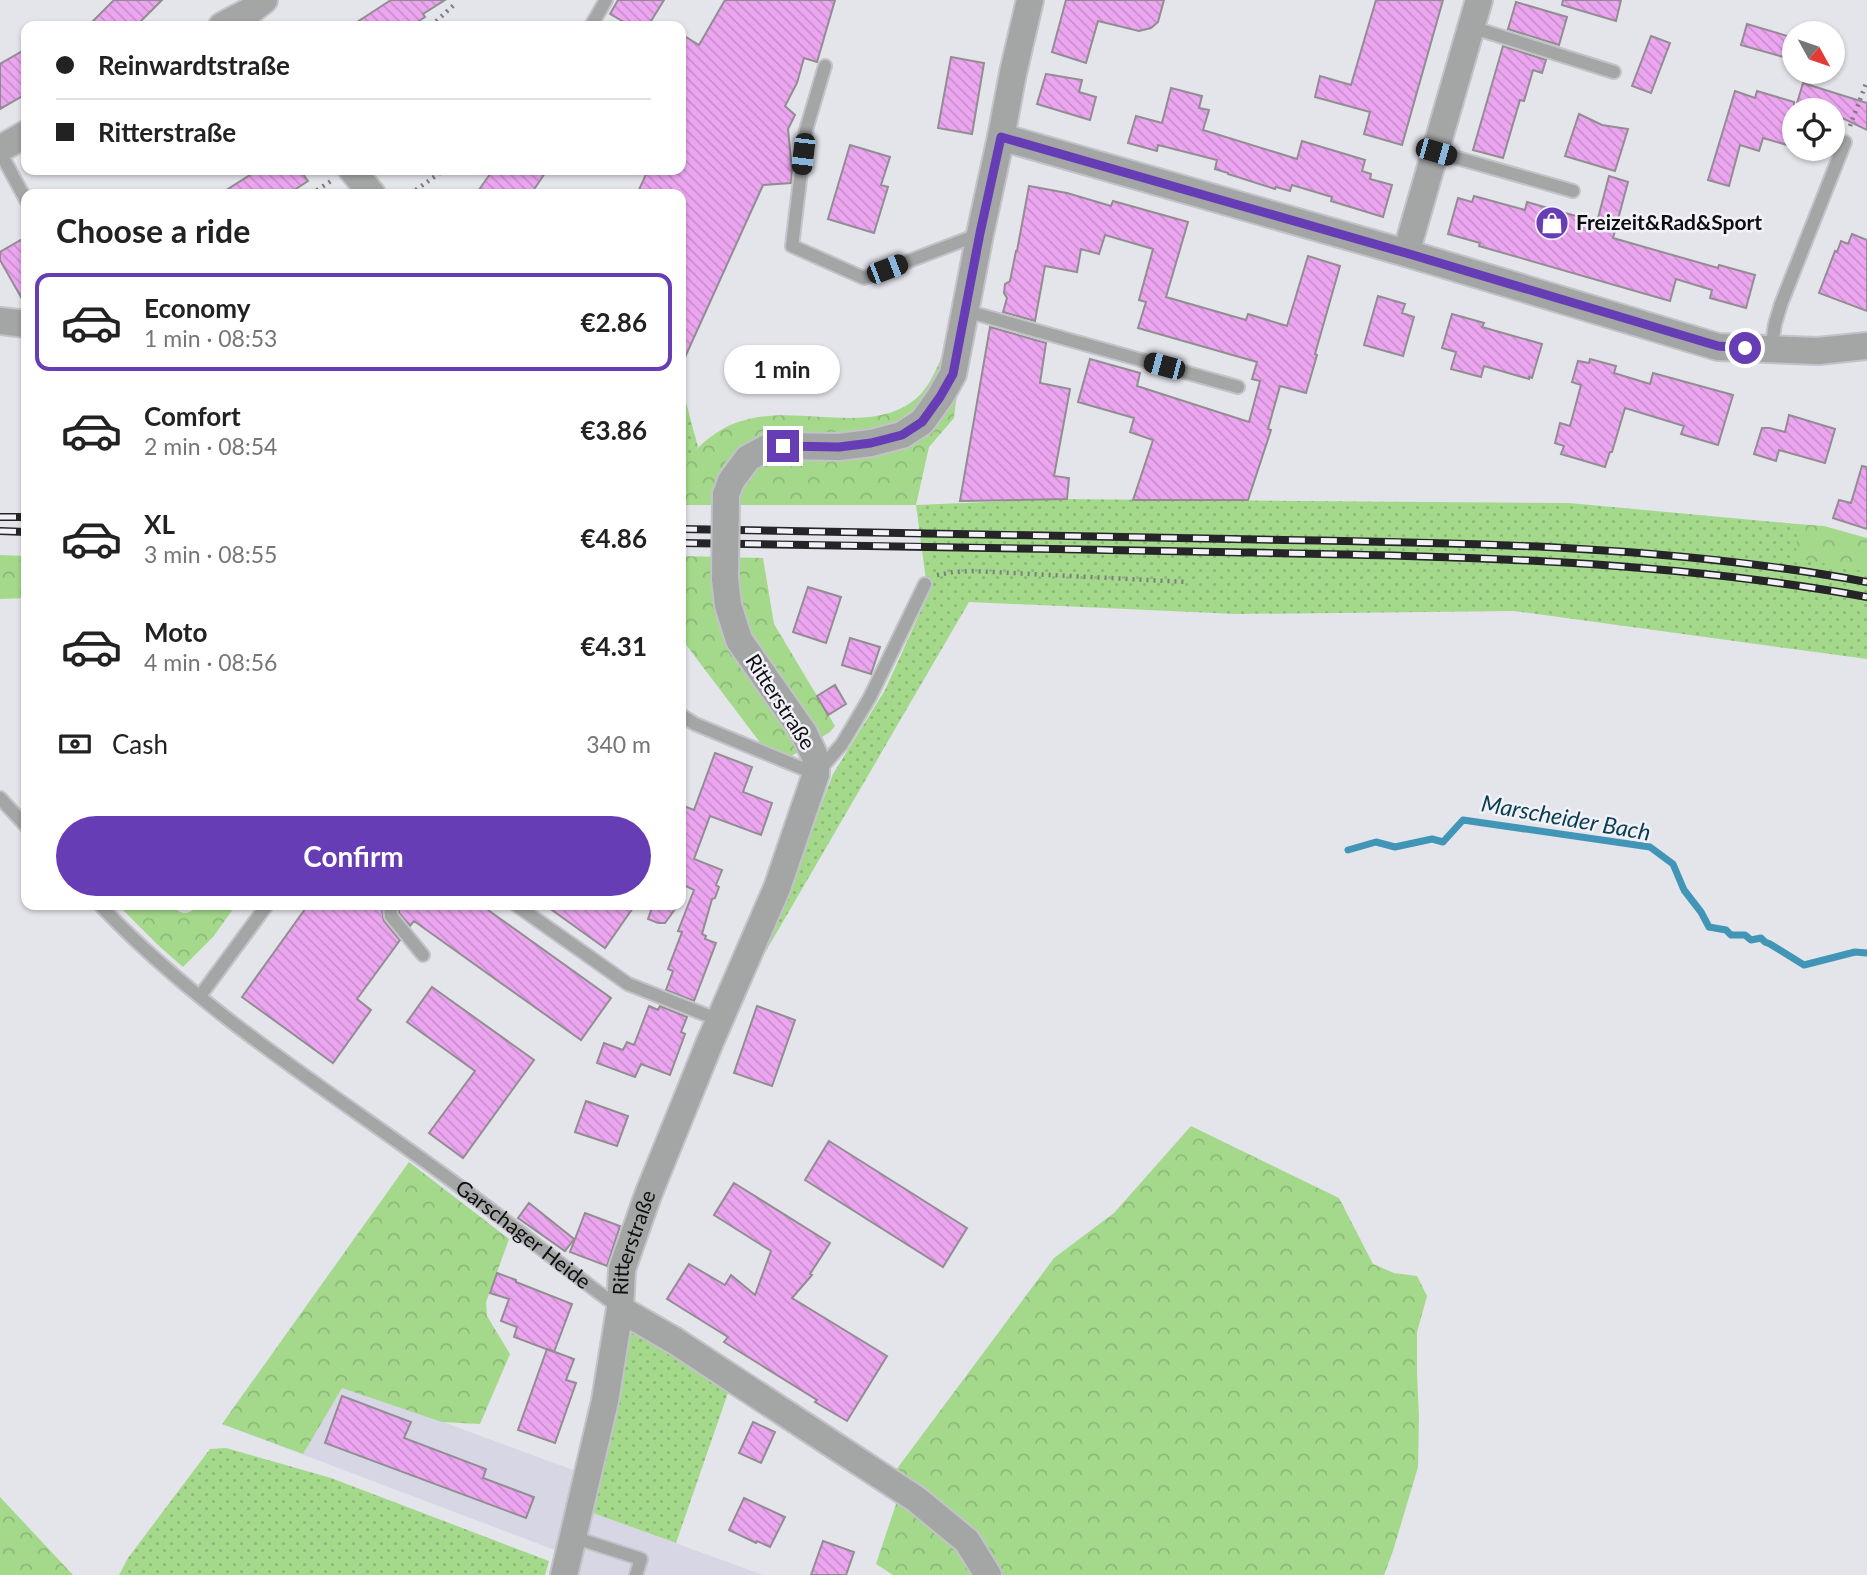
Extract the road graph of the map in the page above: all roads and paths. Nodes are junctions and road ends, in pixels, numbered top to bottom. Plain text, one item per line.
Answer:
1 (606, 0) edge
2 (1030, 0) edge
3 (1479, 0) edge
4 (456, 3) dead end
5 (258, 12) edge
6 (235, 21) edge
7 (436, 21) edge
8 (594, 21) edge
9 (1471, 27) junction
10 (825, 66) dead end
11 (1614, 72) dead end
12 (1867, 81) edge
13 (1851, 125) dead end
14 (21, 137) edge
15 (1001, 137) junction
16 (0, 150) edge
17 (1436, 152) junction
18 (1837, 161) edge
19 (356, 175) edge
20 (437, 175) edge
21 (368, 189) edge
22 (417, 189) edge
23 (21, 190) edge
24 (1573, 191) dead end
25 (980, 233) junction
26 (1406, 253) junction
27 (966, 311) junction
28 (0, 321) edge
29 (21, 323) edge
30 (1867, 346) edge
31 (1771, 350) junction
32 (1238, 387) dead end
33 (1188, 582) dead end
34 (925, 584) joint
35 (686, 719) edge
36 (816, 774) junction
37 (0, 798) edge
38 (21, 821) edge
39 (105, 910) edge
40 (263, 910) edge
41 (390, 910) edge
42 (523, 910) edge
43 (424, 955) dead end
44 (200, 996) junction
45 (719, 1020) junction
46 (620, 1309) junction
47 (573, 1537) junction
48 (564, 1575) edge
49 (636, 1575) edge
50 (988, 1575) edge

1 - 8 lane
2 - 15 street, Ritterstraße
3 - 9 street
4 - 7 path
5 - 6 street
9 - 11 lane
9 - 17 street
10 - 25 lane
12 - 13 path
14 - 16 street
15 - 25 street, Ritterstraße
15 - 26 street
16 - 23 lane
17 - 24 lane
17 - 26 street
18 - 31 lane
19 - 21 street
20 - 22 path
25 - 27 street, Ritterstraße
26 - 31 street
27 - 32 lane
27 - 36 street, Ritterstraße, bridge
28 - 29 street
30 - 31 street
33 - 34 path
34 - 36 lane
35 - 36 lane
36 - 45 street, Ritterstraße
37 - 38 lane
39 - 44 lane, Garschager Heide
40 - 44 lane
41 - 43 lane
42 - 45 lane
44 - 46 lane, Garschager Heide
45 - 46 street, Ritterstraße
46 - 47 street, Ritterstraße
46 - 50 street, Garschager Heide
47 - 48 street, Ritterstraße
47 - 49 lane

